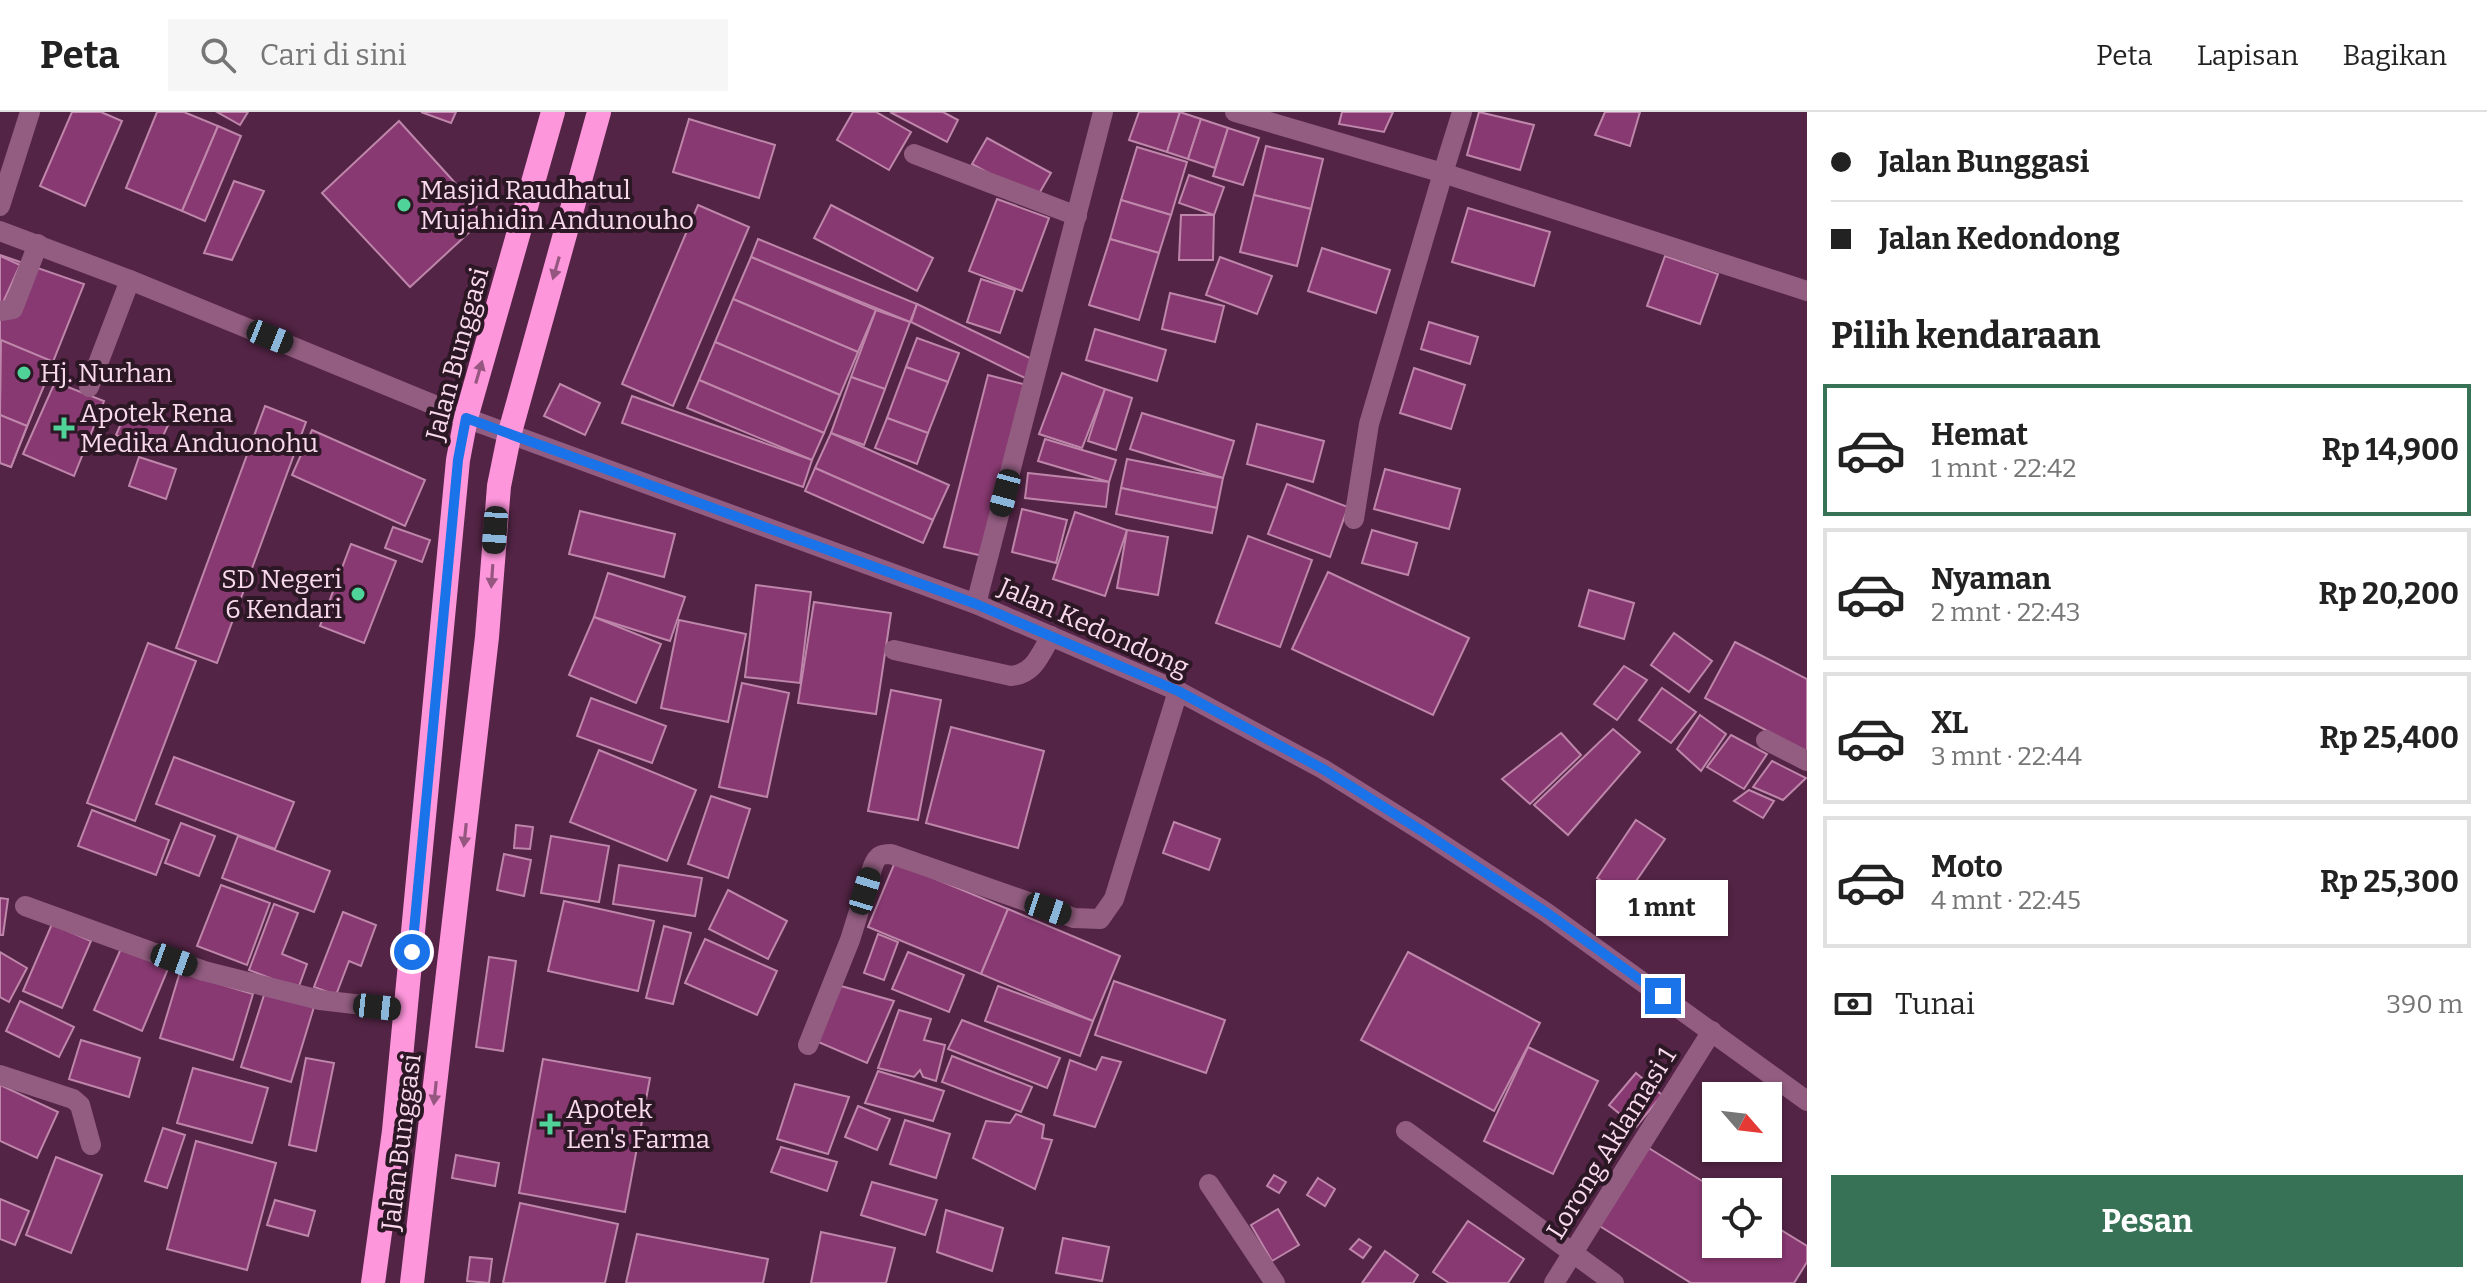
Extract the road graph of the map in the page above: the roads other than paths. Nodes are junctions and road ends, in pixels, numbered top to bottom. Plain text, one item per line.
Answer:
1 (30, 112) edge
2 (553, 112) edge
3 (599, 112) edge
4 (1103, 112) edge
5 (1235, 112) edge
6 (1462, 112) edge
7 (914, 154) dead end
8 (1443, 173) junction
9 (0, 206) edge
10 (1077, 216) junction
11 (0, 231) edge
12 (38, 244) junction
13 (130, 280) junction
14 (1807, 291) edge
15 (0, 311) edge
16 (89, 387) dead end
17 (466, 418) junction
18 (510, 432) junction
19 (1354, 519) dead end
20 (976, 604) junction
21 (1051, 636) junction
22 (894, 650) dead end
23 (1178, 691) junction
24 (1766, 740) dead end
25 (1807, 761) edge
26 (25, 906) dead end
27 (405, 1010) junction
28 (1712, 1031) junction
29 (808, 1045) dead end
30 (0, 1075) edge
31 (1807, 1101) edge
32 (394, 1131) junction
33 (1406, 1131) dead end
34 (430, 1137) junction
35 (91, 1145) dead end
36 (1209, 1184) dead end
37 (1574, 1251) junction
38 (373, 1283) edge
39 (412, 1283) edge
40 (1275, 1283) edge
41 (1554, 1283) edge
42 (1614, 1283) edge

1 - 9 street
17 -> 2 highway, Jalan Bunggasi
3 -> 18 highway, Jalan Bunggasi
4 - 10 street
5 - 8 street
6 - 8 street
7 - 10 street
8 - 14 street
8 - 19 street
10 - 20 street
11 - 12 street, Jalan Kedondong
12 - 13 street, Jalan Kedondong
12 - 15 street
13 - 16 street
13 - 17 street, Jalan Kedondong
17 - 18 street, Jalan Kedondong
17 - 27 highway, Jalan Bunggasi
18 - 20 street, Jalan Kedondong
18 -> 34 highway, Jalan Bunggasi
20 - 21 street, Jalan Kedondong
21 - 22 street
21 - 23 street, Jalan Kedondong
23 - 28 street, Jalan Kedondong
23 - 29 street
24 - 25 street
26 - 27 street
27 - 32 highway, Jalan Bunggasi
28 - 31 street, Jalan Kedondong
28 - 37 street, Lorong Aklamasi 1
30 - 35 street
32 - 34 highway
32 - 38 highway, Jalan Bunggasi
33 - 37 street
34 - 39 highway, Jalan Bunggasi
36 - 40 street
37 - 41 street, Lorong Aklamasi 1
37 - 42 street

